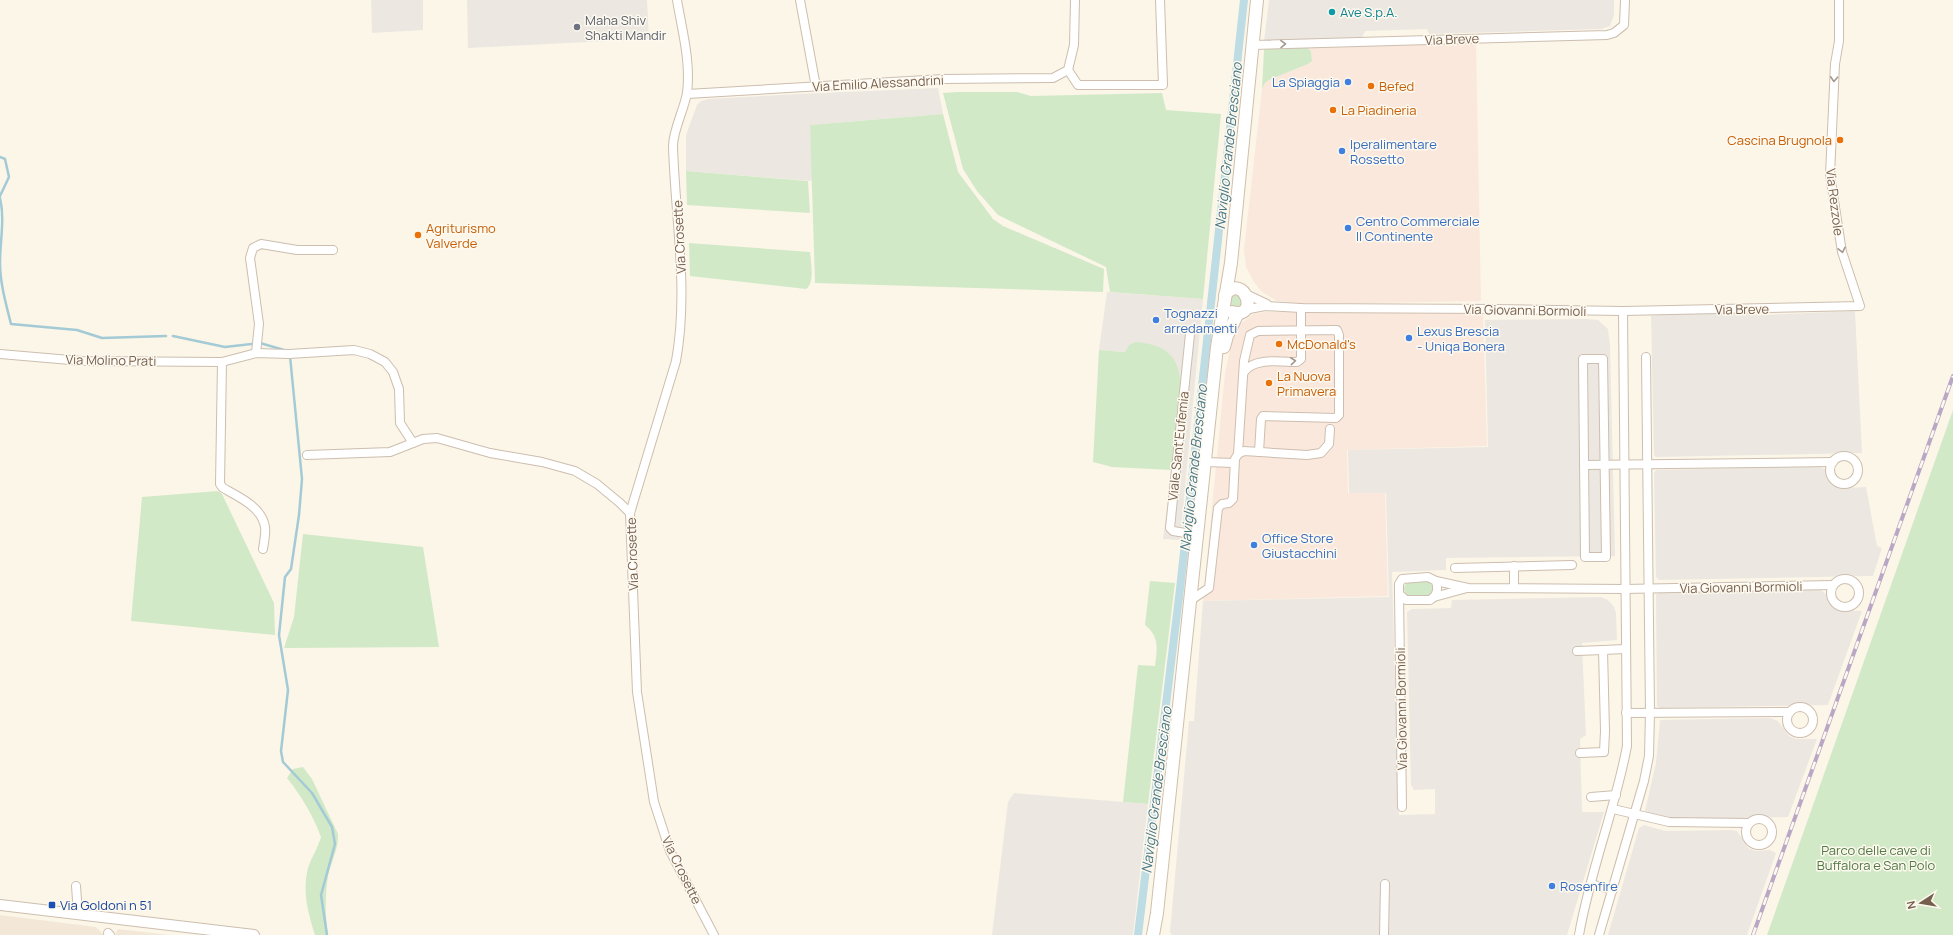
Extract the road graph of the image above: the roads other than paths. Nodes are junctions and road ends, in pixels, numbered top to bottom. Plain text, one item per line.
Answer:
1 (677, 0) edge
2 (800, 0) edge
3 (1075, 0) edge
4 (1160, 0) edge
5 (1257, 0) edge
6 (1625, 0) edge
7 (1839, 0) edge
8 (1252, 45) junction
9 (1068, 70) junction
10 (816, 87) junction
11 (686, 94) junction
12 (333, 250) dead end
13 (1231, 262) junction
14 (1243, 292) junction
15 (1225, 300) junction
16 (1274, 306) junction
17 (1860, 306) joint
18 (1301, 308) junction
19 (1623, 311) junction
20 (1241, 312) junction
21 (1302, 330) junction
22 (1190, 334) dead end
23 (1247, 350) junction
24 (256, 353) junction
25 (0, 354) edge
26 (1646, 357) dead end
27 (222, 362) junction
28 (1255, 363) junction
29 (1244, 372) junction
30 (1212, 405) junction
31 (1330, 429) dead end
32 (413, 443) junction
33 (1259, 452) junction
34 (1238, 454) junction
35 (307, 455) dead end
36 (1205, 462) junction
37 (1833, 462) dead end
38 (1234, 463) junction
39 (1626, 464) junction
40 (1647, 464) junction
41 (1584, 465) junction
42 (1605, 465) junction
43 (630, 513) junction
44 (1193, 534) junction
45 (263, 549) dead end
46 (1572, 565) dead end
47 (1514, 566) junction
48 (1455, 568) dead end
49 (1436, 581) junction
50 (1833, 585) dead end
51 (1468, 588) junction
52 (1514, 588) junction
53 (1648, 588) junction
54 (1624, 589) junction
55 (1399, 594) junction
56 (1434, 597) junction
57 (1191, 600) junction
58 (1406, 600) junction
59 (1400, 611) junction
60 (1625, 649) junction
61 (1577, 650) dead end
62 (1603, 650) junction
63 (1650, 712) junction
64 (1790, 712) dead end
65 (1626, 713) junction
66 (1580, 753) dead end
67 (1616, 795) junction
68 (1591, 797) dead end
69 (1402, 807) dead end
70 (1613, 809) junction
71 (1635, 815) junction
72 (1749, 823) dead end
73 (1385, 884) dead end
74 (1590, 884) junction
75 (76, 886) dead end
76 (1613, 890) junction
77 (0, 905) edge
78 (1157, 913) junction
79 (78, 914) junction
80 (1583, 914) junction
81 (254, 935) edge
82 (714, 935) edge
83 (1153, 935) edge
84 (1162, 935) edge
85 (1384, 935) edge
86 (1573, 935) edge
87 (1579, 935) edge
88 (1599, 935) edge

1 - 11 street, Via Crosette
2 - 10 street
3 - 9 street
4 - 9 street
5 - 8 main road
8 -> 6 street, Via Breve
7 -> 17 street, Via Rezzole
8 - 13 main road
9 - 10 street, Via Emilio Alessandrini
10 - 11 street, Via Emilio Alessandrini
11 - 43 street, Via Crosette
12 - 24 street
13 - 14 main road
13 - 15 main road
14 - 15 main road
14 - 16 street
14 - 20 main road
15 - 20 main road
15 - 30 main road
16 - 18 street, Via Giovanni Bormioli
16 - 20 street
17 - 19 street, Via Breve
18 - 19 street, Via Giovanni Bormioli
18 - 21 street
19 - 39 street
20 - 30 main road
21 - 23 street
28 -> 21 street
21 - 33 street
22 - 44 street, Viale Sant'Eufemia
23 - 28 street
23 - 29 street
24 - 27 street, Via Molino Prati
24 - 32 street, Via Molino Prati
25 - 27 street, Via Molino Prati
26 - 40 street
27 - 45 street
28 - 29 street
29 - 34 street
30 - 36 main road
31 - 33 street
32 - 35 street
32 - 43 street
33 - 34 street
34 - 38 street
36 - 38 street
36 - 44 main road
37 - 40 street
38 - 57 street
39 - 40 street
39 - 42 street
39 - 54 street
40 - 53 street
41 - 42 street
41 - 42 street
41 - 42 street
43 - 82 street, Via Crosette
44 - 57 main road
46 - 47 street
47 - 48 street
47 - 52 street
49 - 51 street, Via Giovanni Bormioli
49 - 55 street, Via Giovanni Bormioli
49 - 56 street
50 - 53 street, Via Giovanni Bormioli
51 - 52 street, Via Giovanni Bormioli
51 - 56 street, Via Giovanni Bormioli
52 - 54 street, Via Giovanni Bormioli
53 - 54 street, Via Giovanni Bormioli
53 - 63 street
54 - 60 street
55 - 58 street
55 - 59 street, Via Giovanni Bormioli
56 - 58 street, Via Giovanni Bormioli
57 - 78 main road
58 - 59 street, Via Giovanni Bormioli
59 - 69 street, Via Giovanni Bormioli
60 - 62 street
60 - 65 street
61 - 62 street
62 - 66 street
63 - 64 street
63 - 65 street
63 - 71 street
65 - 67 street
67 - 68 street
67 - 70 street
70 - 71 street
70 - 74 street
71 - 72 street
71 - 76 street
73 - 85 street
74 - 76 street
74 - 80 street
75 - 79 street
76 - 88 street
77 - 79 street
78 - 83 main road
78 - 84 main road
79 - 81 street
80 - 86 street
80 - 87 street

